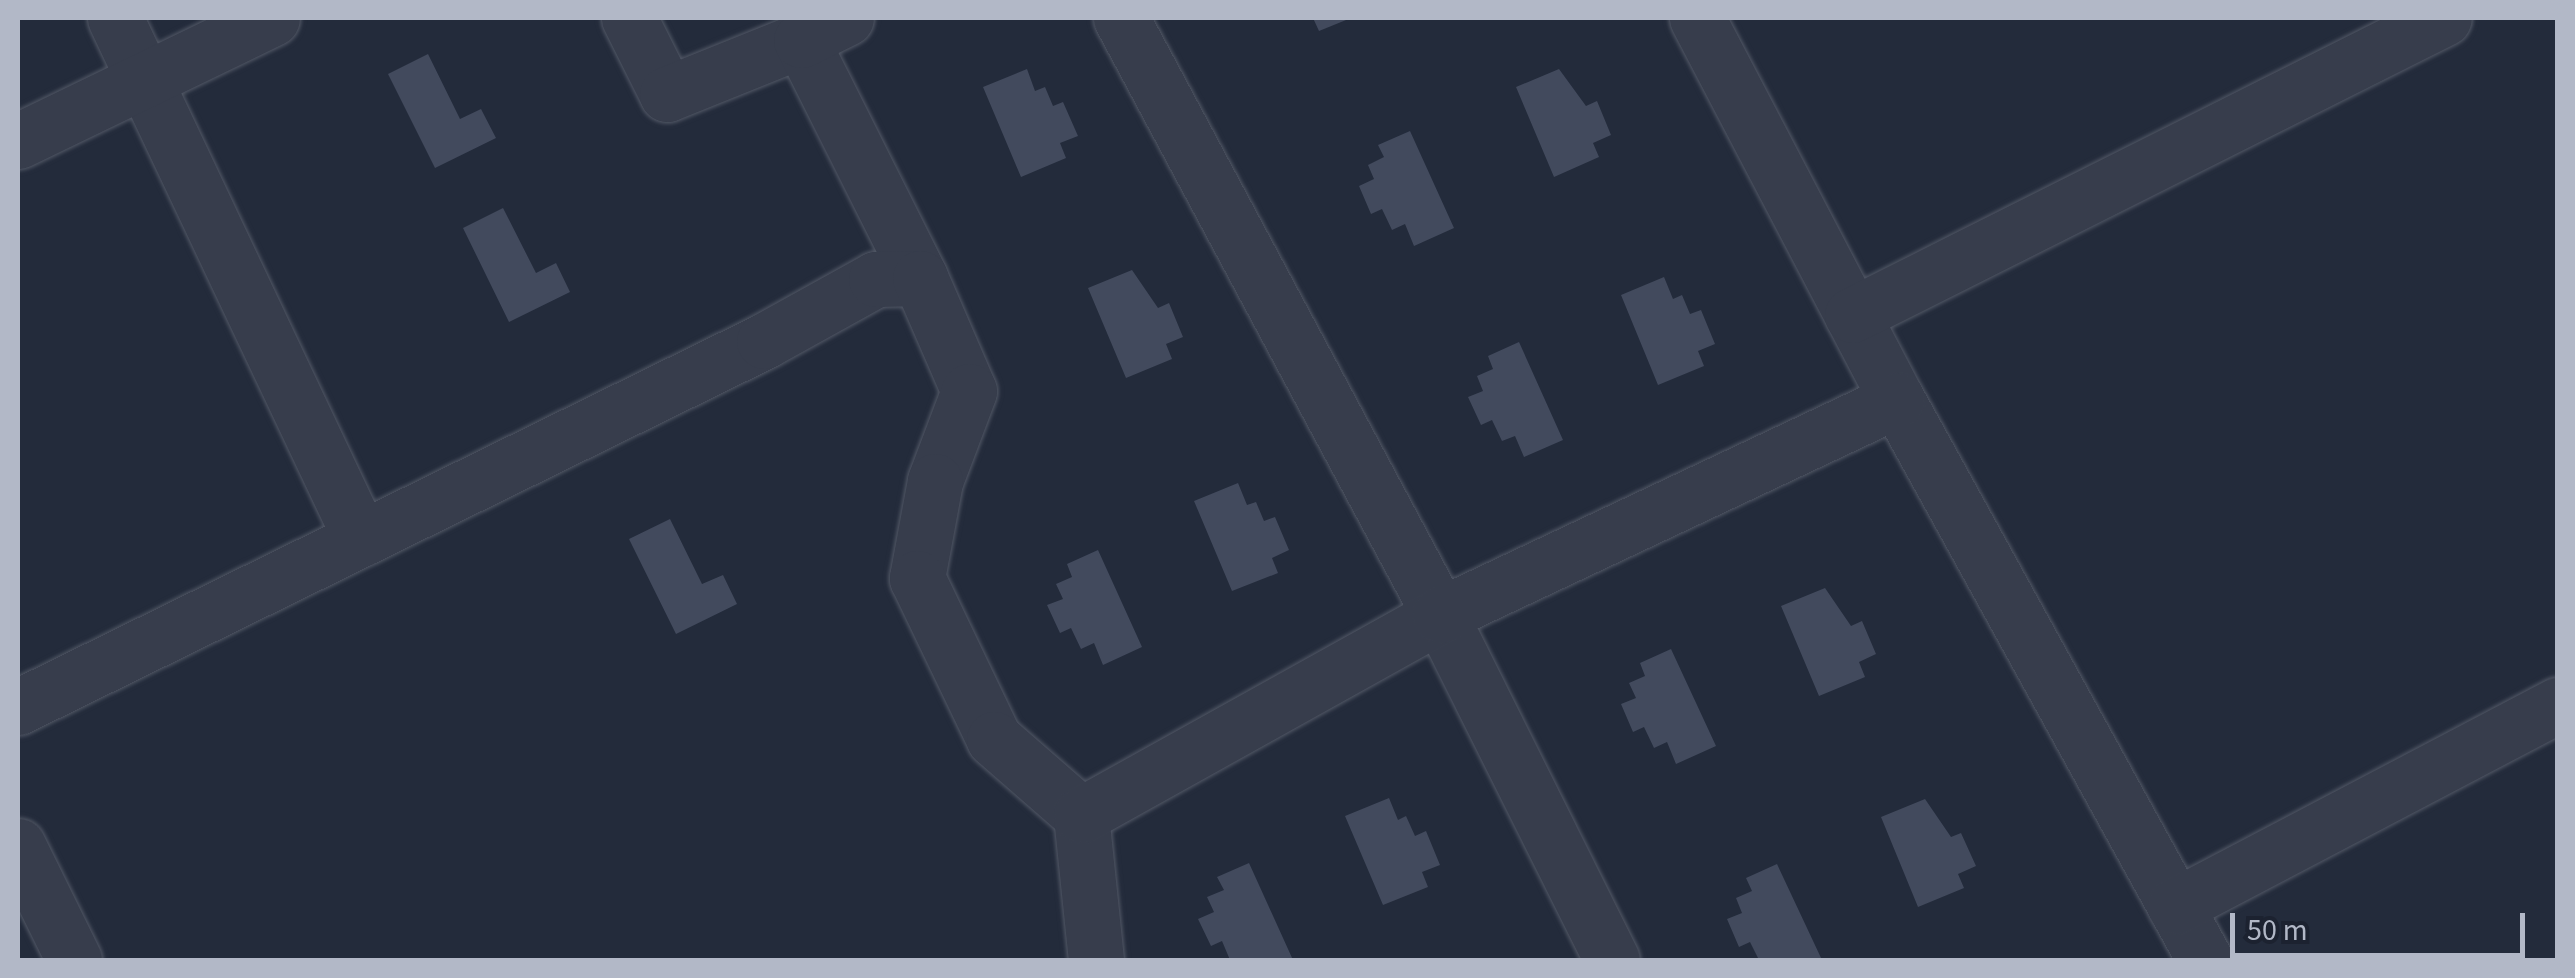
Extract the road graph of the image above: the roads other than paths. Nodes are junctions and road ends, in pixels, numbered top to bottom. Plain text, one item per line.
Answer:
1 (115, 18) edge
2 (272, 18) edge
3 (628, 18) edge
4 (1121, 18) edge
5 (1697, 18) edge
6 (2444, 18) edge
7 (824, 28) edge
8 (144, 79) junction
9 (18, 141) edge
10 (920, 278) junction
11 (1852, 314) junction
12 (1897, 400) junction
13 (360, 538) junction
14 (1440, 615) junction
15 (18, 706) edge
16 (2558, 706) edge
17 (1081, 815) junction
18 (18, 846) edge
19 (2175, 906) junction
20 (74, 960) edge
21 (1096, 960) edge
22 (1612, 960) edge
23 (2205, 960) edge

1 - 8 street
2 - 8 street
3 - 7 street
4 - 14 street
5 - 11 street
6 - 11 street
7 - 10 street
8 - 9 street
8 - 13 street
10 - 13 street
10 - 17 street
11 - 12 street
12 - 14 street
12 - 19 street
13 - 15 street
14 - 17 street
14 - 22 street
16 - 19 street
17 - 21 street
18 - 20 street
19 - 23 street

